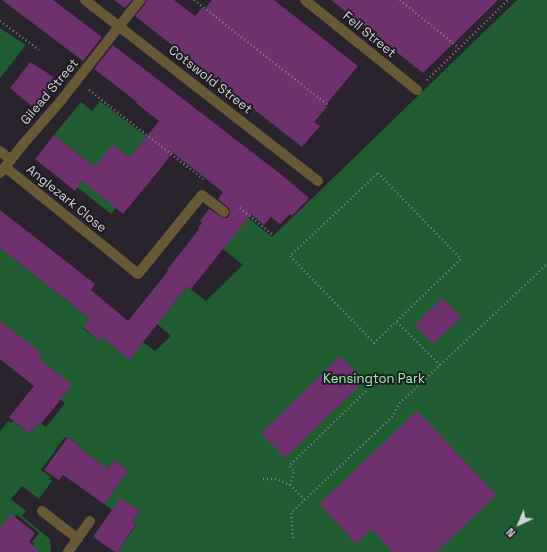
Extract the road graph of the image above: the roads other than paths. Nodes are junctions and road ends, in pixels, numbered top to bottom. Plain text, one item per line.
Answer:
1 (85, 0) edge
2 (140, 0) edge
3 (305, 0) edge
4 (119, 26) junction
5 (417, 90) road end
6 (0, 151) edge
7 (5, 166) edge
8 (318, 181) dead end
9 (224, 212) dead end
10 (42, 511) dead end
11 (90, 521) dead end
12 (78, 538) junction
13 (68, 552) edge

1 - 4 street, Cotswold Street
2 - 4 street, Gilead Street
3 - 5 street, Fell Street
4 - 7 street, Gilead Street
4 - 8 street, Cotswold Street
6 - 7 street, Anglezark Close
7 - 9 street, Anglezark Close
10 - 12 street
11 - 12 street
12 - 13 street

